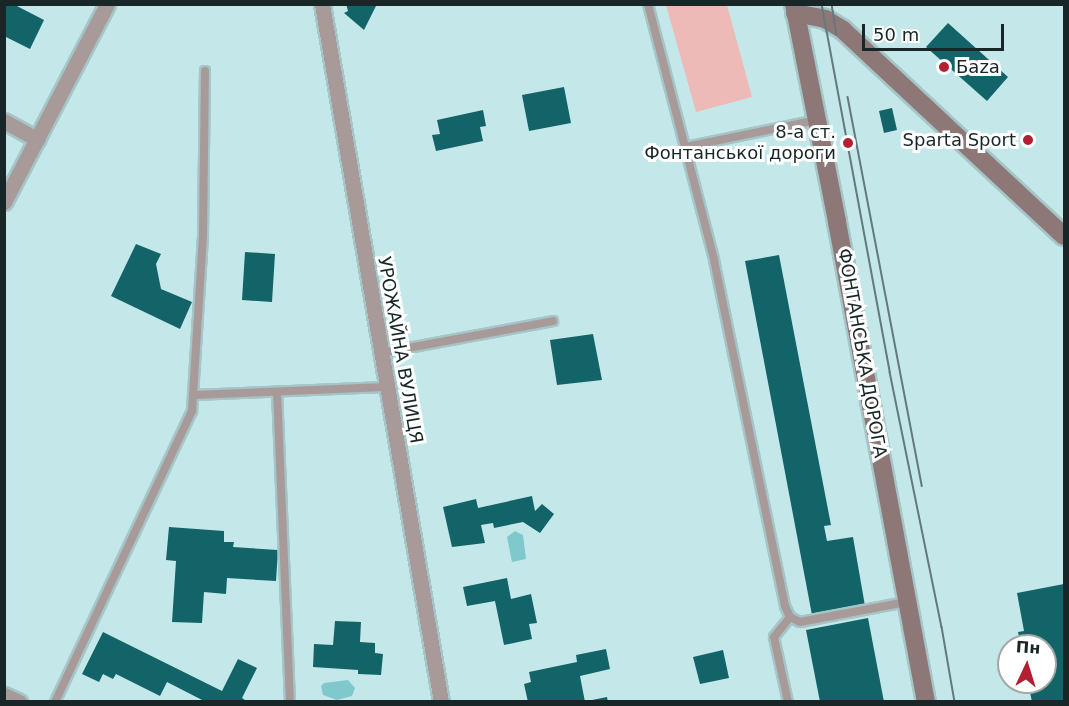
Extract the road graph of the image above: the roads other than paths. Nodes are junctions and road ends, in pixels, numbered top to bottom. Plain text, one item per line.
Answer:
1 (107, 4) edge
2 (322, 4) edge
3 (648, 4) edge
4 (795, 9) edge
5 (205, 72) dead end
6 (817, 120) junction
7 (4, 121) edge
8 (37, 139) junction
9 (685, 147) junction
10 (4, 202) edge
11 (1065, 236) edge
12 (553, 321) dead end
13 (381, 353) junction
14 (387, 387) junction
15 (277, 392) junction
16 (193, 395) junction
17 (908, 602) junction
18 (790, 617) junction
19 (4, 695) edge
20 (19, 702) edge
21 (55, 702) edge
22 (290, 702) edge
23 (441, 702) edge
24 (788, 702) edge
25 (926, 702) edge

1 - 8 street
2 - 13 street, УРОЖАЙНА ВУЛИЦЯ
3 - 9 lane
4 - 6 main road, ФОНТАНСЬКА ДОРОГА
4 - 11 main road
5 - 16 lane
6 - 9 lane
6 - 17 main road, ФОНТАНСЬКА ДОРОГА
7 - 8 street
8 - 10 street
9 - 18 lane
12 - 13 lane
13 - 14 street, УРОЖАЙНА ВУЛИЦЯ
14 - 15 lane
14 - 23 street, УРОЖАЙНА ВУЛИЦЯ
15 - 16 lane
15 - 22 lane
16 - 21 lane
17 - 18 lane
17 - 25 main road, ФОНТАНСЬКА ДОРОГА
18 - 24 lane
19 - 20 street

